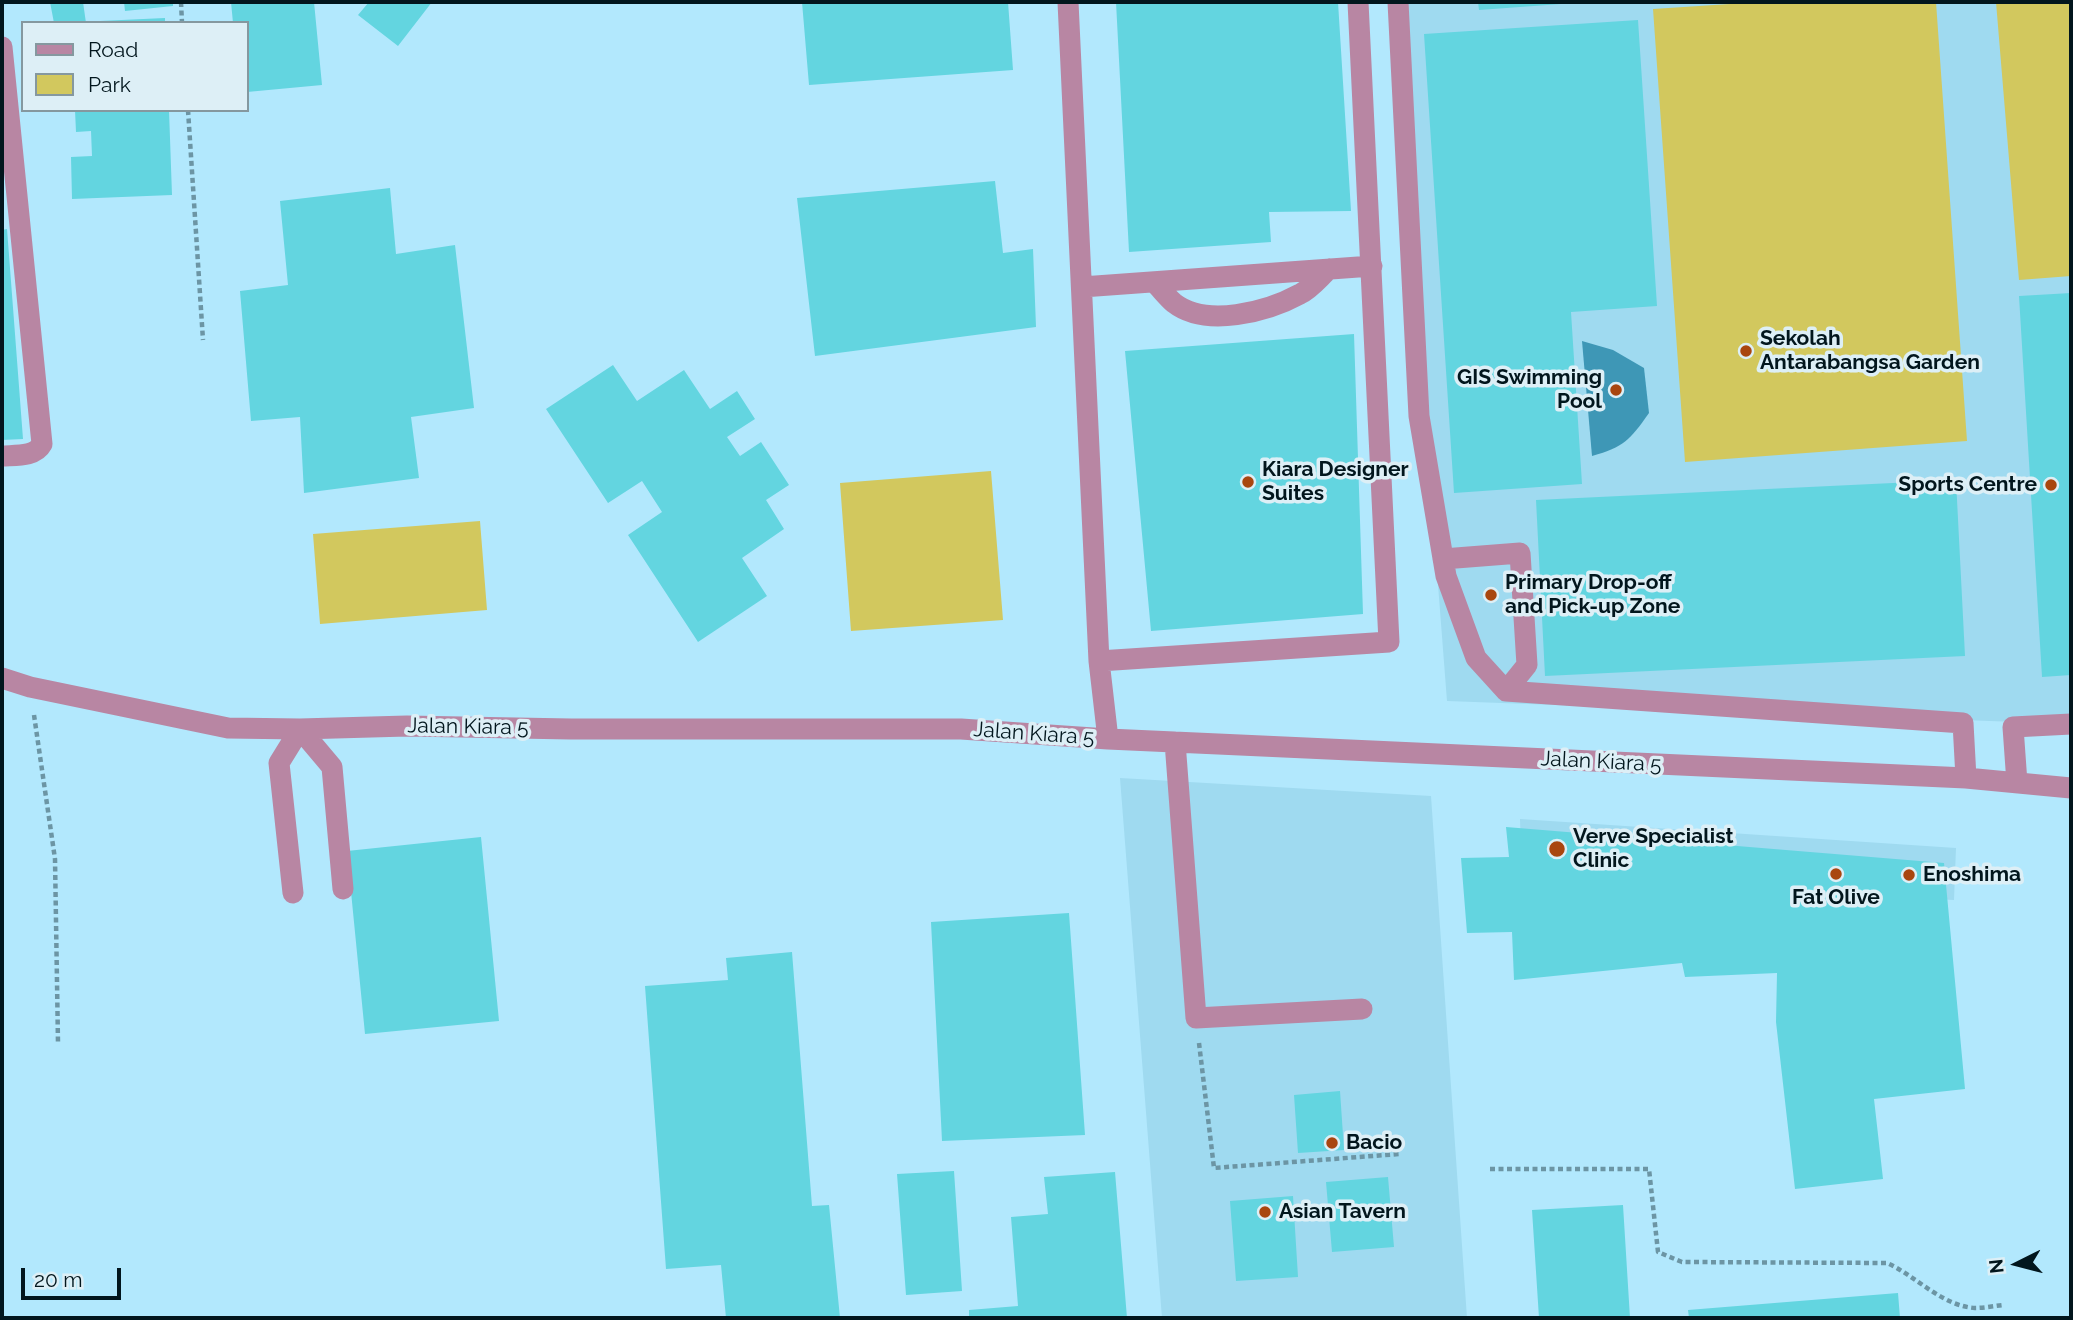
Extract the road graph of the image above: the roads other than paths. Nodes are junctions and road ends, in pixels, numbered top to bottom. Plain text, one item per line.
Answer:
1 (1068, 2) edge
2 (1358, 2) edge
3 (1398, 2) edge
4 (2, 47) edge
5 (1372, 266) junction
6 (1329, 269) junction
7 (1154, 283) junction
8 (1082, 287) junction
9 (2, 456) edge
10 (1443, 559) junction
11 (1099, 661) junction
12 (2, 678) edge
13 (1506, 691) junction
14 (2071, 724) edge
15 (300, 729) junction
16 (1108, 739) junction
17 (1175, 742) junction
18 (1966, 779) junction
19 (2017, 783) junction
20 (2071, 788) edge
21 (343, 889) dead end
22 (293, 893) dead end
23 (1362, 1009) dead end

1 - 8 street
2 - 5 street
3 - 10 street
4 - 9 street
5 - 6 street
5 - 11 street
6 - 7 street
6 - 7 street
7 - 8 street
8 - 11 street
10 - 13 street
10 - 13 street
11 - 16 street
12 - 15 street, Jalan Kiara 5
13 - 18 street
14 - 19 street
15 - 16 street, Jalan Kiara 5
15 - 21 street
15 - 22 street
16 - 17 street, Jalan Kiara 5
17 - 18 street, Jalan Kiara 5
17 - 23 street
18 - 19 street, Jalan Kiara 5
19 - 20 street, Jalan Kiara 5

